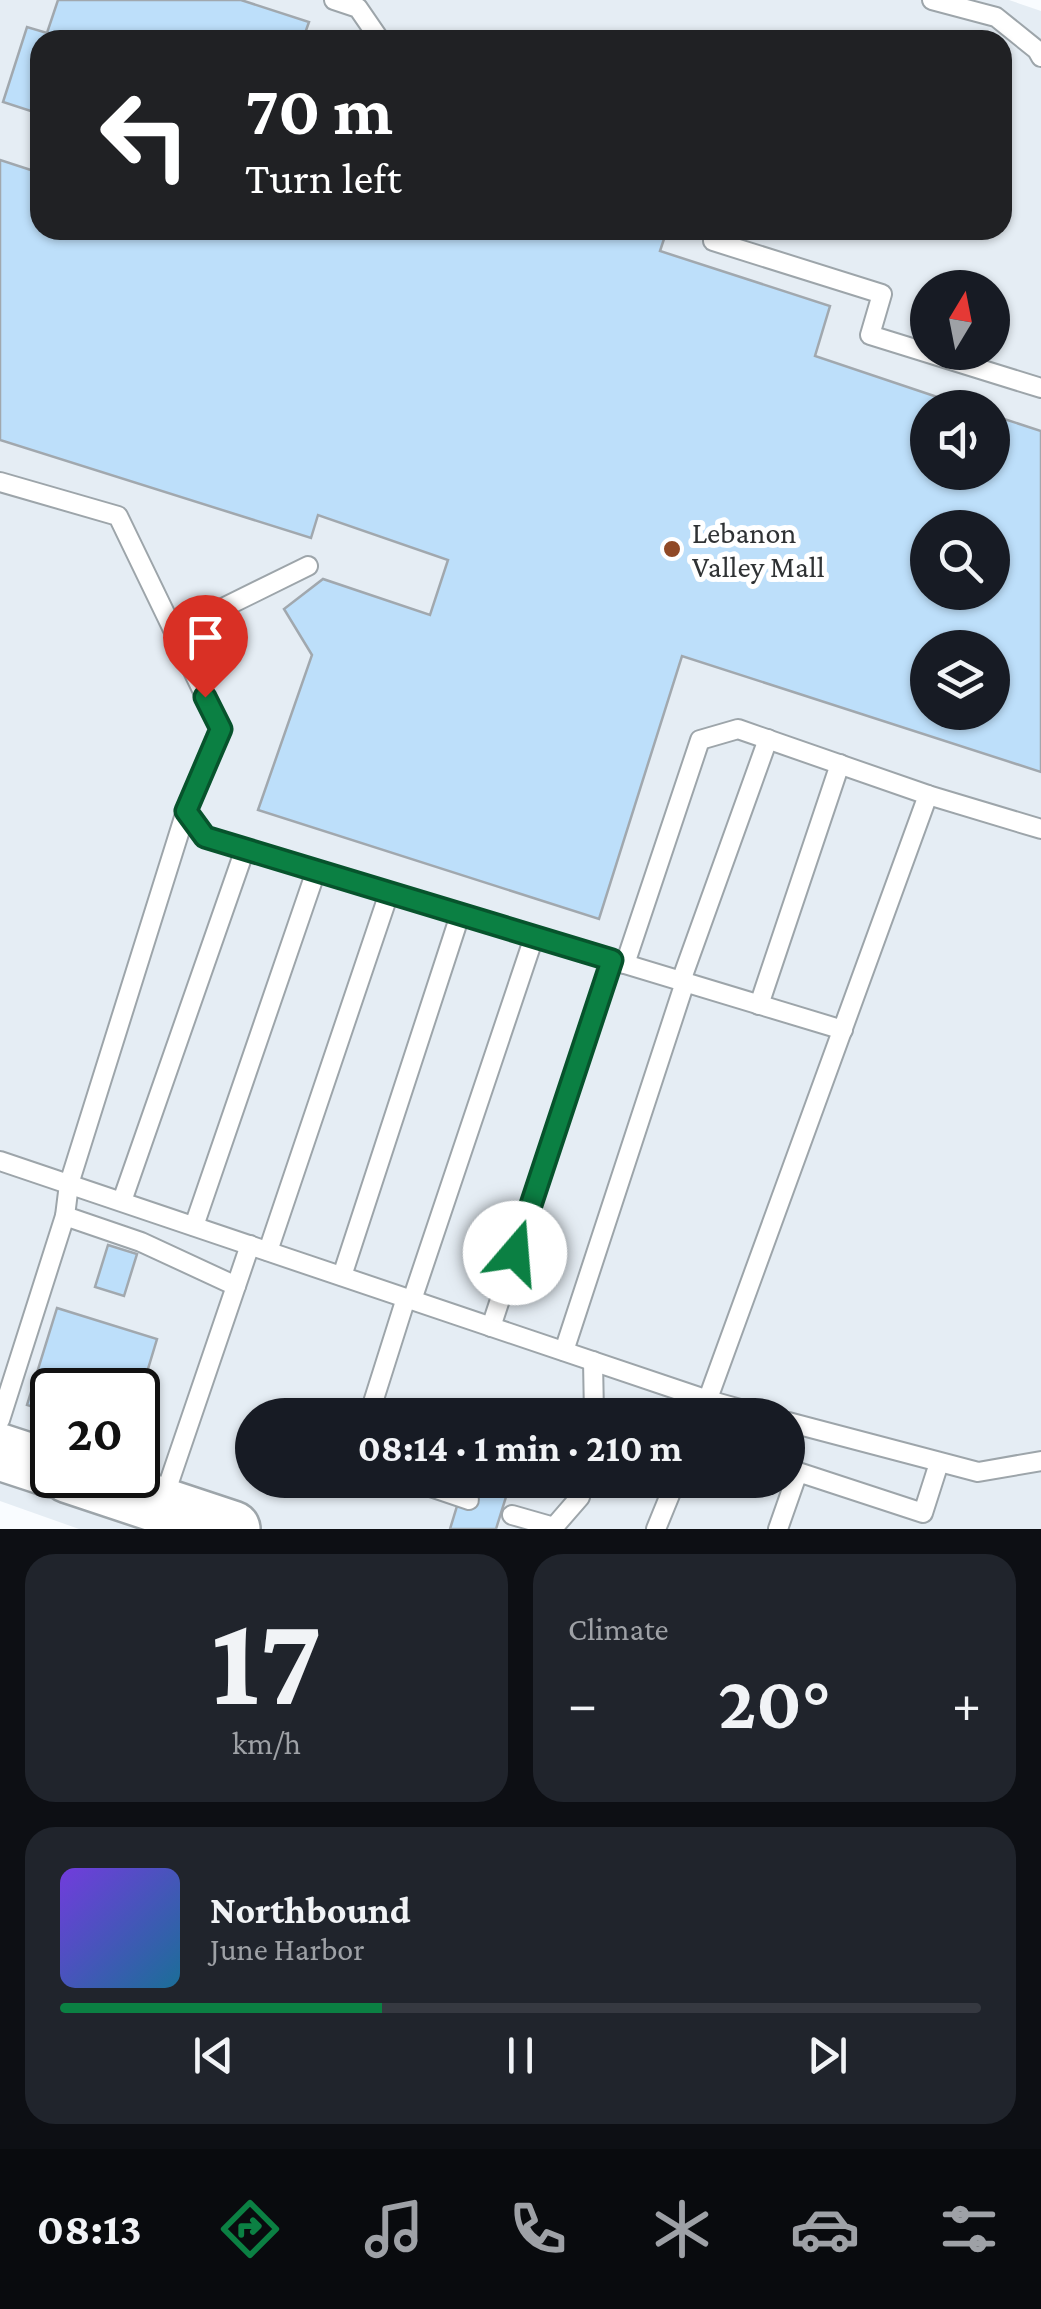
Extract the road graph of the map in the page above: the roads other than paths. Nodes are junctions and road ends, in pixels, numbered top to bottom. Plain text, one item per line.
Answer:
1 (334, 0) edge
2 (932, 0) edge
3 (373, 30) edge
4 (1011, 30) edge
5 (1012, 31) edge
6 (1041, 57) edge
7 (713, 240) edge
8 (1041, 388) edge
9 (0, 482) edge
10 (308, 566) dead end
11 (174, 632) junction
12 (768, 739) junction
13 (840, 764) junction
14 (928, 795) junction
15 (186, 811) junction
16 (1041, 829) edge
17 (245, 849) junction
18 (316, 871) junction
19 (389, 893) junction
20 (460, 914) junction
21 (534, 936) junction
22 (619, 962) junction
23 (683, 982) junction
24 (759, 1004) junction
25 (843, 1030) junction
26 (0, 1161) edge
27 (69, 1184) junction
28 (122, 1201) junction
29 (65, 1216) junction
30 (194, 1226) junction
31 (259, 1248) junction
32 (342, 1276) junction
33 (236, 1286) junction
34 (409, 1299) junction
35 (491, 1326) junction
36 (564, 1352) junction
37 (593, 1361) junction
38 (374, 1398) edge
39 (594, 1398) edge
40 (681, 1398) edge
41 (709, 1398) edge
42 (0, 1420) edge
43 (805, 1427) edge
44 (0, 1452) edge
45 (1041, 1461) edge
46 (30, 1462) edge
47 (939, 1463) junction
48 (124, 1498) edge
49 (463, 1498) edge
50 (579, 1498) edge
51 (669, 1498) edge
52 (469, 1500) dead end
53 (157, 1512) edge
54 (512, 1515) dead end
55 (921, 1521) edge
56 (232, 1529) edge
57 (656, 1529) edge
58 (778, 1529) edge

1 - 3 lane
2 - 4 lane
5 - 6 lane
7 - 8 lane
9 - 11 lane
10 - 11 lane
11 - 15 lane
12 - 13 lane
12 - 22 lane
12 - 23 lane
13 - 14 lane
13 - 24 lane
14 - 16 lane
14 - 25 lane
15 - 17 lane
15 - 27 lane
17 - 18 lane
17 - 28 lane
18 - 19 lane
18 - 30 lane
19 - 20 lane
19 - 31 lane
20 - 21 lane
20 - 32 lane
21 - 22 lane
21 - 34 lane
22 - 23 lane
22 - 35 lane
23 - 24 lane
23 - 36 lane
24 - 25 lane
25 - 41 lane
26 - 27 lane
27 - 28 lane
27 - 29 lane
28 - 30 lane
29 - 33 lane
29 - 42 lane
30 - 31 lane
31 - 32 lane
31 - 33 lane
32 - 34 lane
33 - 53 lane
34 - 35 lane
34 - 38 lane
35 - 36 lane
36 - 37 lane
37 - 39 lane
37 - 40 lane
43 - 47 lane
44 - 46 highway
45 - 47 lane
47 - 55 lane
48 - 53 highway
49 - 52 lane
50 - 54 lane
51 - 57 lane
53 - 56 highway
55 - 58 lane

